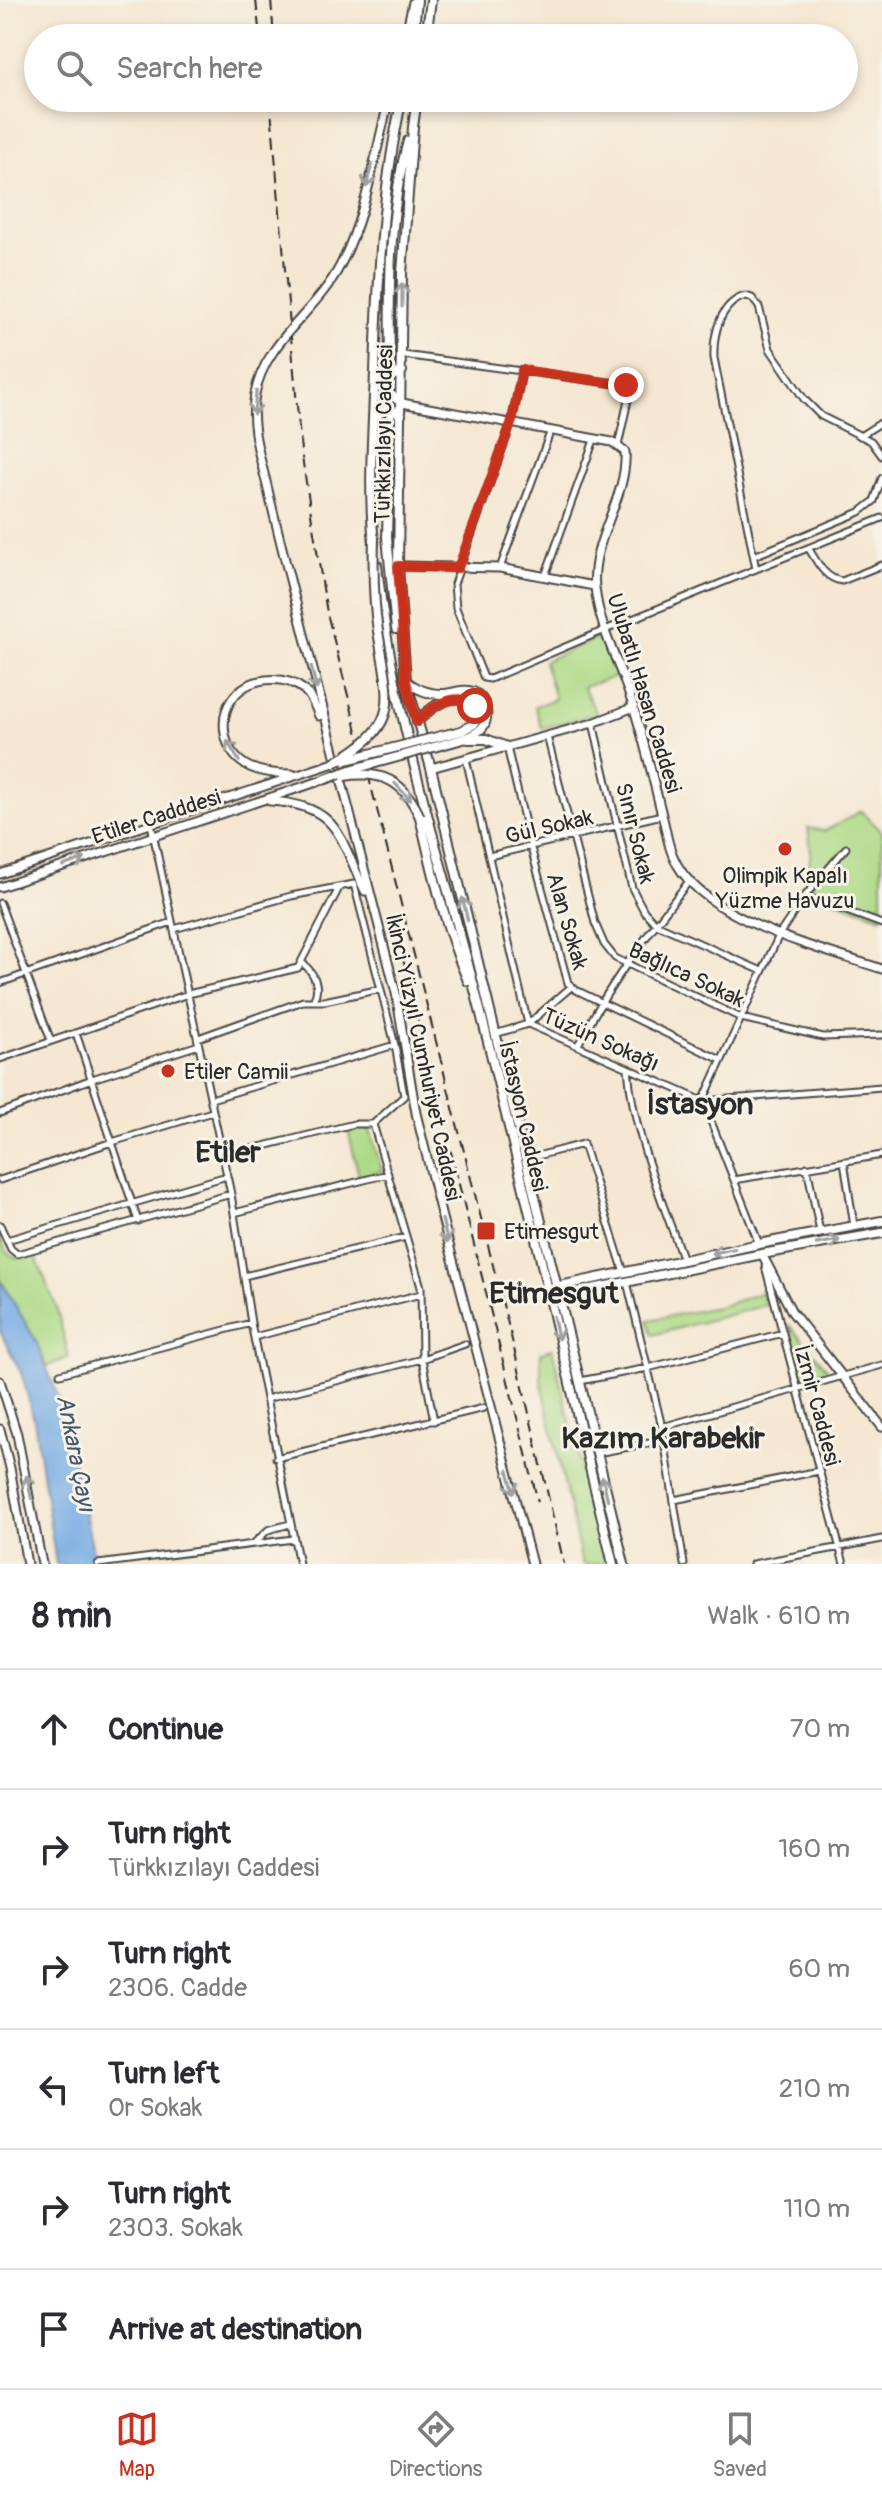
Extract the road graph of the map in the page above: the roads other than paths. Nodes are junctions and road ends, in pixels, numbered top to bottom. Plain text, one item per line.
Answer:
1 (416, 0) edge
2 (431, 0) edge
3 (409, 24) edge
4 (414, 24) edge
5 (428, 24) edge
6 (386, 112) edge
7 (400, 112) edge
8 (415, 112) edge
9 (413, 127) junction
10 (403, 355) junction
11 (390, 367) tunnel mouth
12 (522, 370) junction
13 (375, 371) junction
14 (402, 371) junction
15 (402, 403) junction
16 (401, 415) junction
17 (390, 417) tunnel mouth
18 (373, 418) junction
19 (512, 421) junction
20 (882, 422) edge
21 (551, 429) junction
22 (860, 436) junction
23 (594, 440) junction
24 (618, 446) junction
25 (882, 456) edge
26 (882, 478) edge
27 (882, 518) edge
28 (374, 537) junction
29 (809, 549) junction
30 (754, 556) junction
31 (882, 565) edge
32 (398, 566) junction
33 (458, 568) junction
34 (500, 568) junction
35 (756, 569) junction
36 (545, 576) junction
37 (594, 586) junction
38 (605, 630) junction
39 (406, 681) junction
40 (634, 707) junction
41 (417, 722) junction
42 (593, 723) junction
43 (404, 724) joint
44 (462, 735) junction
45 (547, 736) junction
46 (331, 747) junction
47 (507, 747) junction
48 (466, 759) junction
49 (334, 763) junction
50 (431, 768) junction
51 (302, 773) junction
52 (323, 780) junction
53 (263, 801) junction
54 (662, 815) junction
55 (151, 823) junction
56 (617, 826) junction
57 (155, 835) junction
58 (573, 838) junction
59 (531, 848) junction
60 (846, 848) dead end
61 (489, 856) junction
62 (0, 874) edge
63 (689, 881) junction
64 (0, 887) edge
65 (340, 887) junction
66 (805, 896) junction
67 (0, 903) edge
68 (374, 910) junction
69 (656, 924) junction
70 (882, 924) edge
71 (174, 925) junction
72 (780, 933) junction
73 (301, 962) junction
74 (624, 964) junction
75 (882, 969) edge
76 (762, 971) junction
77 (27, 974) junction
78 (0, 983) edge
79 (571, 987) junction
80 (381, 988) junction
81 (188, 994) junction
82 (314, 999) junction
83 (600, 1002) junction
84 (480, 1007) junction
85 (741, 1018) junction
86 (528, 1024) junction
87 (76, 1033) junction
88 (494, 1034) junction
89 (882, 1035) edge
90 (51, 1041) junction
91 (198, 1042) junction
92 (395, 1045) junction
93 (578, 1045) junction
94 (0, 1059) edge
95 (721, 1060) junction
96 (628, 1068) junction
97 (92, 1079) junction
98 (882, 1087) edge
99 (211, 1099) junction
100 (703, 1101) junction
101 (212, 1112) junction
102 (0, 1113) edge
103 (373, 1124) junction
104 (112, 1142) junction
105 (882, 1155) edge
106 (223, 1156) junction
107 (526, 1159) junction
108 (844, 1161) junction
109 (807, 1167) junction
110 (388, 1174) junction
111 (227, 1176) junction
112 (0, 1180) edge
113 (734, 1180) junction
114 (231, 1194) junction
115 (132, 1203) junction
116 (234, 1213) junction
117 (138, 1221) junction
118 (882, 1221) edge
119 (0, 1225) edge
120 (854, 1226) junction
121 (820, 1232) junction
122 (882, 1233) edge
123 (406, 1237) junction
124 (7, 1240) junction
125 (759, 1244) junction
126 (762, 1254) junction
127 (683, 1260) junction
128 (244, 1276) junction
129 (626, 1277) junction
130 (558, 1291) junction
131 (548, 1293) junction
132 (421, 1294) junction
133 (251, 1323) junction
134 (783, 1333) junction
135 (254, 1337) junction
136 (465, 1344) dead end
137 (422, 1359) junction
138 (882, 1365) edge
139 (648, 1368) junction
140 (60, 1374) dead end
141 (843, 1375) junction
142 (0, 1381) edge
143 (580, 1381) junction
144 (797, 1388) junction
145 (265, 1399) junction
146 (484, 1408) dead end
147 (434, 1421) junction
148 (662, 1427) junction
149 (882, 1427) edge
150 (0, 1429) edge
151 (665, 1440) junction
152 (597, 1453) junction
153 (276, 1458) junction
154 (819, 1471) junction
155 (674, 1500) junction
156 (290, 1524) junction
157 (293, 1539) junction
158 (882, 1539) edge
159 (252, 1544) junction
160 (840, 1548) junction
161 (27, 1564) edge
162 (42, 1564) edge
163 (99, 1564) edge
164 (299, 1564) edge
165 (532, 1564) edge
166 (613, 1564) edge
167 (624, 1564) edge
168 (684, 1564) edge
169 (753, 1564) edge
170 (844, 1564) edge

1 - 3 main road
1 - 4 main road
2 - 5 main road
6 -> 46 main road, İkinci Yüzyıl Cumhuriyet Caddesi, bridge
7 - 13 main road, Türkkızılayı Caddesi
8 - 9 main road, Türkkızılayı Caddesi
10 -> 9 main road, Türkkızılayı Caddesi
9 - 11 main road
10 - 12 street
10 - 14 main road, Türkkızılayı Caddesi
12 - 19 street
12 - 24 street
13 - 14 main road
13 - 15 main road
13 - 18 main road, Türkkızılayı Caddesi
14 - 15 main road, Türkkızılayı Caddesi
15 - 16 main road, Türkkızılayı Caddesi
15 - 19 main road
16 - 18 main road
16 - 32 main road, Türkkızılayı Caddesi
17 - 39 main road
18 - 28 main road, Türkkızılayı Caddesi
19 - 21 main road
19 - 33 street
20 - 22 street
21 - 23 main road
21 - 34 street
22 - 25 street
22 - 30 street
23 - 24 main road
23 - 36 street
24 - 37 main road, Ulubatlı Hasan Caddesi
26 - 30 street
27 - 29 street
28 - 43 main road, Türkkızılayı Caddesi
28 - 49 main road, bridge
29 - 31 street
29 - 35 street
30 - 35 street
32 - 33 main road
32 - 39 main road, Türkkızılayı Caddesi
33 - 34 main road
33 - 38 street
34 - 36 main road
35 - 38 street
36 - 37 main road
37 - 38 main road, Ulubatlı Hasan Caddesi
38 - 40 main road, Ulubatlı Hasan Caddesi
39 - 41 main road, Türkkızılayı Caddesi
39 - 44 main road
40 - 42 main road
40 - 54 main road, Ulubatlı Hasan Caddesi
41 - 44 main road
41 - 50 main road, Türkkızılayı Caddesi
42 - 45 main road
42 - 56 street, Sınır Sokak
43 - 84 main road, İstasyon Caddesi
44 - 47 main road
44 - 49 main road, bridge
44 - 52 main road, bridge
45 - 47 main road
45 - 58 street, Bağlıca Sokak
51 -> 46 main road
46 - 68 main road, İkinci Yüzyıl Cumhuriyet Caddesi
47 - 48 main road
47 - 59 street, Alan Sokak
48 - 50 main road
48 - 61 street, Tüzün Sokağı
49 - 51 main road
88 -> 50 main road, İstasyon Caddesi
51 - 55 main road
52 - 53 main road, Etiler Cadddesi
52 -> 84 main road, bridge
53 - 57 main road, Etiler Cadddesi
53 - 68 main road
54 - 56 street, Gül Sokak
54 - 63 main road, Ulubatlı Hasan Caddesi
55 - 57 street
55 - 62 main road
56 - 58 street, Gül Sokak
56 - 69 street, Sınır Sokak
64 -> 57 main road, Etiler Cadddesi
57 - 71 street
58 - 59 street, Gül Sokak
58 - 74 street, Bağlıca Sokak
59 - 61 street, Gül Sokak
59 - 79 street, Alan Sokak
60 - 66 street
61 - 86 street, Tüzün Sokağı
63 - 69 street
63 - 72 main road, Ulubatlı Hasan Caddesi
65 - 71 street
65 - 73 street
65 - 80 street
66 - 70 street
66 - 72 street
67 - 77 street
68 -> 165 main road, İkinci Yüzyıl Cumhuriyet Caddesi
69 - 74 street
69 - 76 street
71 - 77 street
71 - 81 street
72 - 75 main road, Ulubatlı Hasan Caddesi
72 - 76 street
73 - 81 street
73 - 82 street
74 - 83 street
74 - 85 street, Bağlıca Sokak
76 - 85 street
77 - 78 street
77 - 90 street
79 - 83 street, Alan Sokak
79 - 86 street
80 - 82 street
80 - 92 street
81 - 87 street
81 - 91 street
82 - 91 street
83 - 93 street
83 - 95 street, Alan Sokak
84 - 131 main road, İstasyon Caddesi
85 - 89 street, Bağlıca Sokak
85 - 95 street
86 - 88 street
86 - 93 street, Tüzün Sokağı
87 - 90 street
87 - 97 street
88 - 107 main road, İstasyon Caddesi
90 - 94 street
91 - 97 street
91 - 99 street
92 - 99 street
92 - 103 street
93 - 96 street, Tüzün Sokağı
95 - 100 street
96 - 100 street, Tüzün Sokağı
96 - 127 street
97 - 102 street
97 - 104 street
98 - 100 street, Tüzün Sokağı
99 - 101 street
100 - 113 street
101 - 104 street
101 - 106 street
103 - 106 street
103 - 110 street
104 - 112 street
104 - 115 street
105 - 108 street
106 - 111 street
107 - 129 street
107 - 130 main road, İstasyon Caddesi
108 - 109 street
108 - 120 street
109 - 113 street
109 - 121 street
110 - 116 street
110 - 123 street
111 - 114 street
111 - 115 street
113 - 125 street
114 - 116 street
114 - 117 street
115 - 117 street
115 - 124 street
116 - 128 street
117 - 124 street
118 - 120 main road
119 - 124 street
120 - 121 main road
121 - 125 main road
126 -> 122 main road
123 - 128 street
123 - 132 street
125 - 126 main road
125 -> 127 main road
126 - 129 main road
126 - 134 street, İzmir Caddesi
126 - 141 main road
127 - 129 main road
128 - 133 street
129 - 130 main road
129 - 139 street
130 - 131 main road
130 - 143 main road, İstasyon Caddesi
131 -> 166 main road, İstasyon Caddesi
132 - 135 street
132 - 137 street
133 - 135 street
133 - 140 street
134 - 139 street
134 - 144 street, İzmir Caddesi
135 - 145 street
136 - 137 street
137 - 145 street
137 - 147 street
138 - 141 street
139 - 143 street
139 - 148 street
141 - 144 street
141 - 149 main road
162 -> 142 main road
143 - 152 main road, İstasyon Caddesi
144 - 148 street
144 - 154 street, İzmir Caddesi
145 - 153 street
146 - 147 street
147 - 153 street
148 - 151 street
150 - 161 main road
151 - 152 street
151 - 155 street
167 -> 152 main road, İstasyon Caddesi
153 - 156 street
154 - 155 street
154 - 160 street, İzmir Caddesi
155 - 168 street
156 - 157 street
156 - 159 street
157 - 159 street
157 - 164 street
158 - 160 street
159 - 163 street
160 - 169 street
160 - 170 street, İzmir Caddesi

